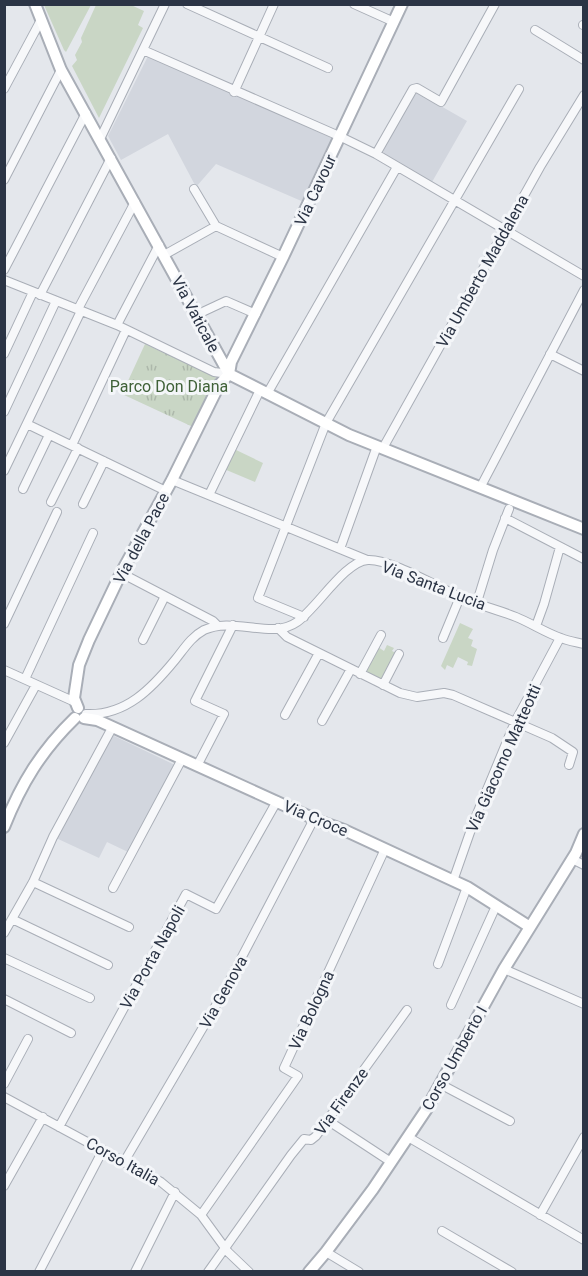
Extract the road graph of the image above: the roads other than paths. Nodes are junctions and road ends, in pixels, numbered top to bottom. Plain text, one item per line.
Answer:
1 (35, 4) edge
2 (165, 4) edge
3 (187, 4) edge
4 (274, 4) edge
5 (354, 4) edge
6 (402, 4) edge
7 (495, 4) edge
8 (41, 20) junction
9 (394, 22) junction
10 (535, 30) dead end
11 (259, 37) junction
12 (143, 50) junction
13 (584, 60) edge
14 (328, 68) dead end
15 (62, 70) junction
16 (4, 89) edge
17 (519, 89) dead end
18 (234, 92) junction
19 (584, 95) edge
20 (86, 113) junction
21 (339, 136) junction
22 (100, 139) junction
23 (375, 154) junction
24 (111, 158) junction
25 (397, 167) junction
26 (4, 180) edge
27 (194, 189) dead end
28 (454, 200) junction
29 (135, 202) junction
30 (216, 226) junction
31 (505, 229) junction
32 (161, 250) junction
33 (284, 257) junction
34 (4, 270) edge
35 (584, 276) edge
36 (6, 283) edge
37 (584, 290) edge
38 (36, 294) junction
39 (56, 301) junction
40 (80, 310) junction
41 (255, 314) junction
42 (196, 315) junction
43 (117, 325) junction
44 (126, 330) junction
45 (4, 354) edge
46 (550, 354) junction
47 (584, 371) edge
48 (229, 374) junction
49 (264, 392) junction
50 (4, 412) edge
51 (326, 423) junction
52 (27, 424) junction
53 (49, 435) junction
54 (75, 447) junction
55 (380, 447) junction
56 (104, 461) junction
57 (4, 471) edge
58 (169, 485) junction
59 (480, 488) junction
60 (24, 489) dead end
61 (209, 495) junction
62 (51, 502) dead end
63 (83, 504) dead end
64 (509, 509) dead end
65 (57, 512) dead end
66 (505, 518) junction
67 (286, 526) junction
68 (584, 530) edge
69 (93, 532) dead end
70 (560, 547) junction
71 (340, 549) junction
72 (584, 559) edge
73 (367, 560) junction
74 (121, 573) junction
75 (165, 596) junction
76 (460, 597) junction
77 (477, 602) junction
78 (303, 616) junction
79 (4, 624) edge
80 (233, 625) junction
81 (218, 626) junction
82 (536, 626) junction
83 (278, 628) junction
84 (381, 636) dead end
85 (443, 638) dead end
86 (560, 638) junction
87 (143, 640) dead end
88 (584, 644) edge
89 (319, 653) junction
90 (399, 654) dead end
91 (351, 669) junction
92 (4, 670) edge
93 (360, 674) junction
94 (25, 679) junction
95 (36, 685) junction
96 (383, 685) junction
97 (80, 712) junction
98 (285, 715) dead end
99 (322, 721) dead end
100 (515, 722) junction
101 (112, 728) junction
102 (4, 743) edge
103 (182, 759) junction
104 (569, 765) dead end
105 (198, 766) junction
106 (277, 801) junction
107 (314, 819) junction
108 (4, 827) edge
109 (584, 834) edge
110 (385, 849) junction
111 (572, 860) junction
112 (584, 866) edge
113 (453, 881) junction
114 (33, 882) junction
115 (467, 887) junction
116 (113, 888) dead end
117 (496, 906) junction
118 (12, 919) junction
119 (129, 927) dead end
120 (530, 927) junction
121 (4, 933) edge
122 (4, 958) edge
123 (438, 964) dead end
124 (108, 965) dead end
125 (504, 969) junction
126 (90, 998) dead end
127 (4, 999) edge
128 (584, 1004) edge
129 (451, 1005) dead end
130 (407, 1010) dead end
131 (71, 1033) dead end
132 (28, 1039) dead end
133 (4, 1084) edge
134 (440, 1084) junction
135 (4, 1097) edge
136 (43, 1117) junction
137 (327, 1120) junction
138 (510, 1120) dead end
139 (59, 1127) junction
140 (408, 1137) junction
141 (584, 1137) edge
142 (103, 1150) junction
143 (124, 1162) junction
144 (391, 1162) junction
145 (4, 1186) edge
146 (175, 1192) junction
147 (201, 1215) junction
148 (540, 1215) junction
149 (442, 1231) dead end
150 (584, 1240) edge
151 (225, 1248) junction
152 (326, 1252) junction
153 (39, 1272) edge
154 (135, 1272) edge
155 (208, 1272) edge
156 (249, 1272) edge
157 (309, 1272) edge
158 (359, 1272) edge
159 (512, 1272) edge

1 - 8 street, Via Vaticale
2 - 12 street
3 - 11 street
4 - 11 street
5 - 9 street
6 - 9 street, Via Cavour
7 - 23 street
8 - 15 street, Via Vaticale
8 - 16 street
9 - 21 street, Via Cavour
10 - 13 street
11 - 14 street
11 - 18 street
12 - 18 street
12 - 22 street
15 - 20 street, Via Vaticale
15 - 26 street
17 - 28 street
18 - 21 street
19 - 31 street, Via Umberto Maddalena
20 - 22 street, Via Vaticale
20 - 34 street
21 - 23 street
21 - 33 street, Via Cavour
22 - 24 street, Via Vaticale
23 - 25 street
24 - 29 street, Via Vaticale
24 - 38 street
25 - 28 street
25 - 49 street
27 - 30 street
28 - 31 street
28 - 51 street
29 - 32 street, Via Vaticale
29 - 40 street
30 - 32 street
30 - 33 street
31 - 35 street
31 - 55 street, Via Umberto Maddalena
32 - 42 street, Via Vaticale
32 - 43 street
33 - 41 street, Via Cavour
36 - 38 street
37 - 46 street
38 - 39 street
38 - 45 street
39 - 40 street
39 - 50 street
40 - 43 street
40 - 52 street
41 - 42 street
41 - 48 street, Via Cavour
42 - 48 street, Via Vaticale
43 - 44 street
44 - 48 street
44 - 54 street
46 - 47 street
46 - 59 street
48 - 49 street
48 - 58 street, Via della Pace
49 - 51 street
49 - 61 street
51 - 55 street
51 - 67 street
52 - 53 street
52 - 57 street
53 - 54 street
53 - 60 street
54 - 56 street
54 - 62 street
55 - 59 street
55 - 71 street, Via Umberto Maddalena
56 - 58 street
56 - 63 street
58 - 61 street
58 - 74 street, Via della Pace
59 - 68 street
61 - 67 street
64 - 66 street
65 - 79 street
66 - 70 street
66 - 77 street
67 - 71 street
67 - 78 street
69 - 94 street
70 - 72 street
70 - 82 street
71 - 73 street
73 - 76 street, Via Santa Lucia
73 - 78 street, Via Santa Lucia
74 - 75 street
74 - 97 street, Via della Pace
75 - 81 street
75 - 87 street
76 - 77 street, Via Santa Lucia
76 - 85 street
77 - 82 street, Via Santa Lucia
78 - 83 street, Via Santa Lucia
80 - 81 street, Via Santa Lucia
80 - 83 street, Via Santa Lucia
80 - 105 street
81 - 97 street, Via Santa Lucia
82 - 86 street, Via Santa Lucia
83 - 89 street
84 - 93 street
86 - 88 street, Via Santa Lucia
86 - 100 street, Via Giacomo Matteotti
89 - 91 street
89 - 98 street
90 - 96 street
91 - 93 street
91 - 99 street
92 - 94 street
93 - 96 street
94 - 95 street
95 - 97 street
95 - 102 street
96 - 100 street
97 - 101 street, Via Croce
97 - 108 street
100 - 104 street
100 - 113 street, Via Giacomo Matteotti
101 - 103 street, Via Croce
101 - 114 street
103 - 105 street, Via Croce
103 - 116 street
105 - 106 street, Via Croce
106 - 107 street, Via Croce
106 - 139 street, Via Porta Napoli
107 - 110 street, Via Croce
107 - 143 street, Via Genova
109 - 111 street, Corso Umberto I
110 - 113 street, Via Croce
110 - 147 street, Via Bologna
111 - 112 street
111 - 120 street, Corso Umberto I
113 - 115 street, Via Croce
114 - 118 street
114 - 119 street
115 - 117 street, Via Croce
115 - 123 street
117 - 120 street, Via Croce
117 - 129 street
118 - 121 street
118 - 124 street
120 - 125 street, Corso Umberto I
122 - 126 street
125 - 128 street
125 - 134 street, Corso Umberto I
127 - 131 street
130 - 137 street, Via Firenze
132 - 133 street
134 - 138 street
134 - 140 street, Corso Umberto I
135 - 136 street, Corso Italia
136 - 139 street, Corso Italia
136 - 145 street
137 - 144 street
137 - 151 street, Via Firenze
139 - 142 street, Corso Italia
140 - 144 street, Corso Umberto I
140 - 148 street
141 - 148 street
142 - 143 street, Corso Italia
142 - 153 street
143 - 146 street, Corso Italia
144 - 152 street, Corso Umberto I
146 - 147 street, Corso Italia
146 - 154 street
147 - 151 street, Corso Italia
148 - 150 street
149 - 159 street
151 - 155 street, Via Firenze
151 - 156 street, Corso Italia
152 - 157 street, Corso Umberto I
152 - 158 street

